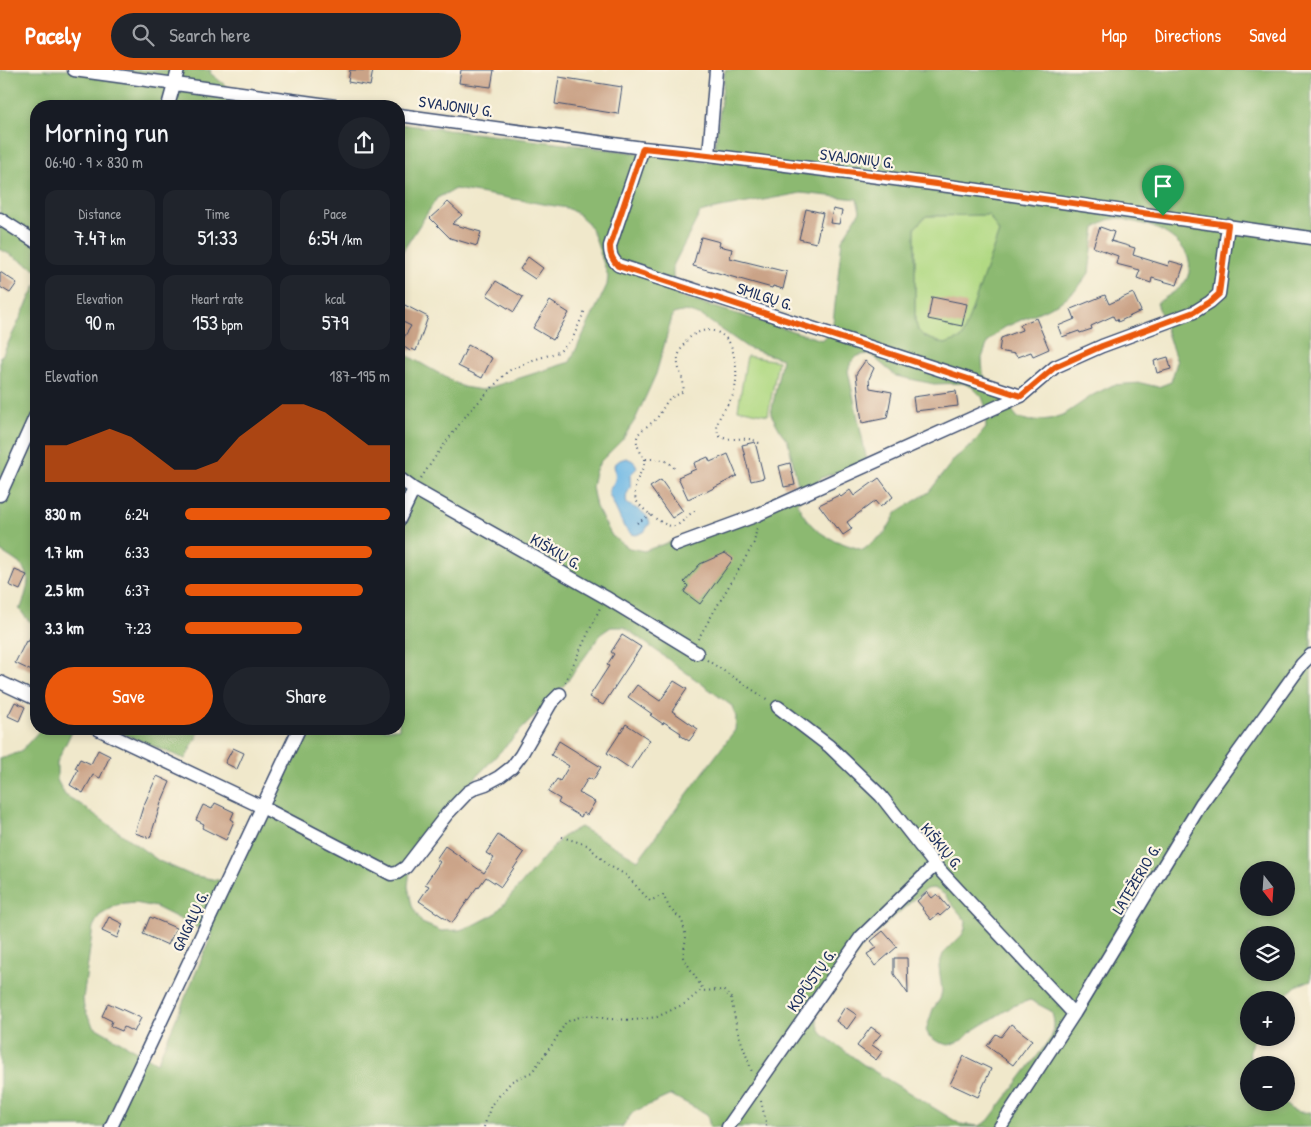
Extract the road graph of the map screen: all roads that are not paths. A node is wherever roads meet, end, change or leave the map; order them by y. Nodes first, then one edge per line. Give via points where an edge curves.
1 (74, 70) edge
2 (178, 70) edge
3 (716, 70) edge
4 (173, 84) junction
5 (169, 100) edge
6 (291, 100) edge
7 (405, 116) edge
8 (643, 148) junction
9 (709, 155) junction
10 (0, 219) edge
11 (1228, 225) junction
12 (30, 238) edge
13 (1311, 238) edge
14 (1021, 396) junction
15 (30, 428) edge
16 (405, 482) edge
17 (414, 488) junction
18 (0, 494) edge
19 (405, 507) edge
20 (676, 545) dead end
21 (695, 651) road end
22 (1311, 655) edge
23 (5, 685) edge
24 (560, 694) road end
25 (30, 697) edge
26 (778, 707) road end
27 (111, 735) edge
28 (296, 735) edge
29 (262, 807) junction
30 (935, 865) junction
31 (1074, 1014) junction
32 (111, 1127) edge
33 (728, 1127) edge
34 (1000, 1127) edge

1 - 4 street
2 - 4 street
3 - 9 street
4 - 5 street
4 - 6 street
7 - 8 street, SVAJONIŲ G.
8 - 9 street, SVAJONIŲ G.
8 - 14 street, SMILGŲ G. via 610,246 610,253 618,266
9 - 11 street, SVAJONIŲ G.
10 - 12 street
11 - 13 street, SVAJONIŲ G.
11 - 14 street via 1219,294 1210,302 1194,312 1055,367
14 - 20 street via 755,516
15 - 18 street
16 - 17 street, KIŠKIŲ G.
17 - 19 street
17 - 21 street, KIŠKIŲ G.
22 - 31 street, LATEŽERIO G. via 1201,804
23 - 25 street
24 - 29 street via 551,703 512,767 468,792 406,868 397,873 391,874
26 - 30 street, KIŠKIŲ G. via 829,746 881,796
27 - 29 street
28 - 29 street, GAIGALŲ G.
29 - 32 street, GAIGALŲ G.
30 - 31 street, KIŠKIŲ G.
30 - 33 street, KOPŪSTŲ G. via 860,937
31 - 34 street, LATEŽERIO G.

